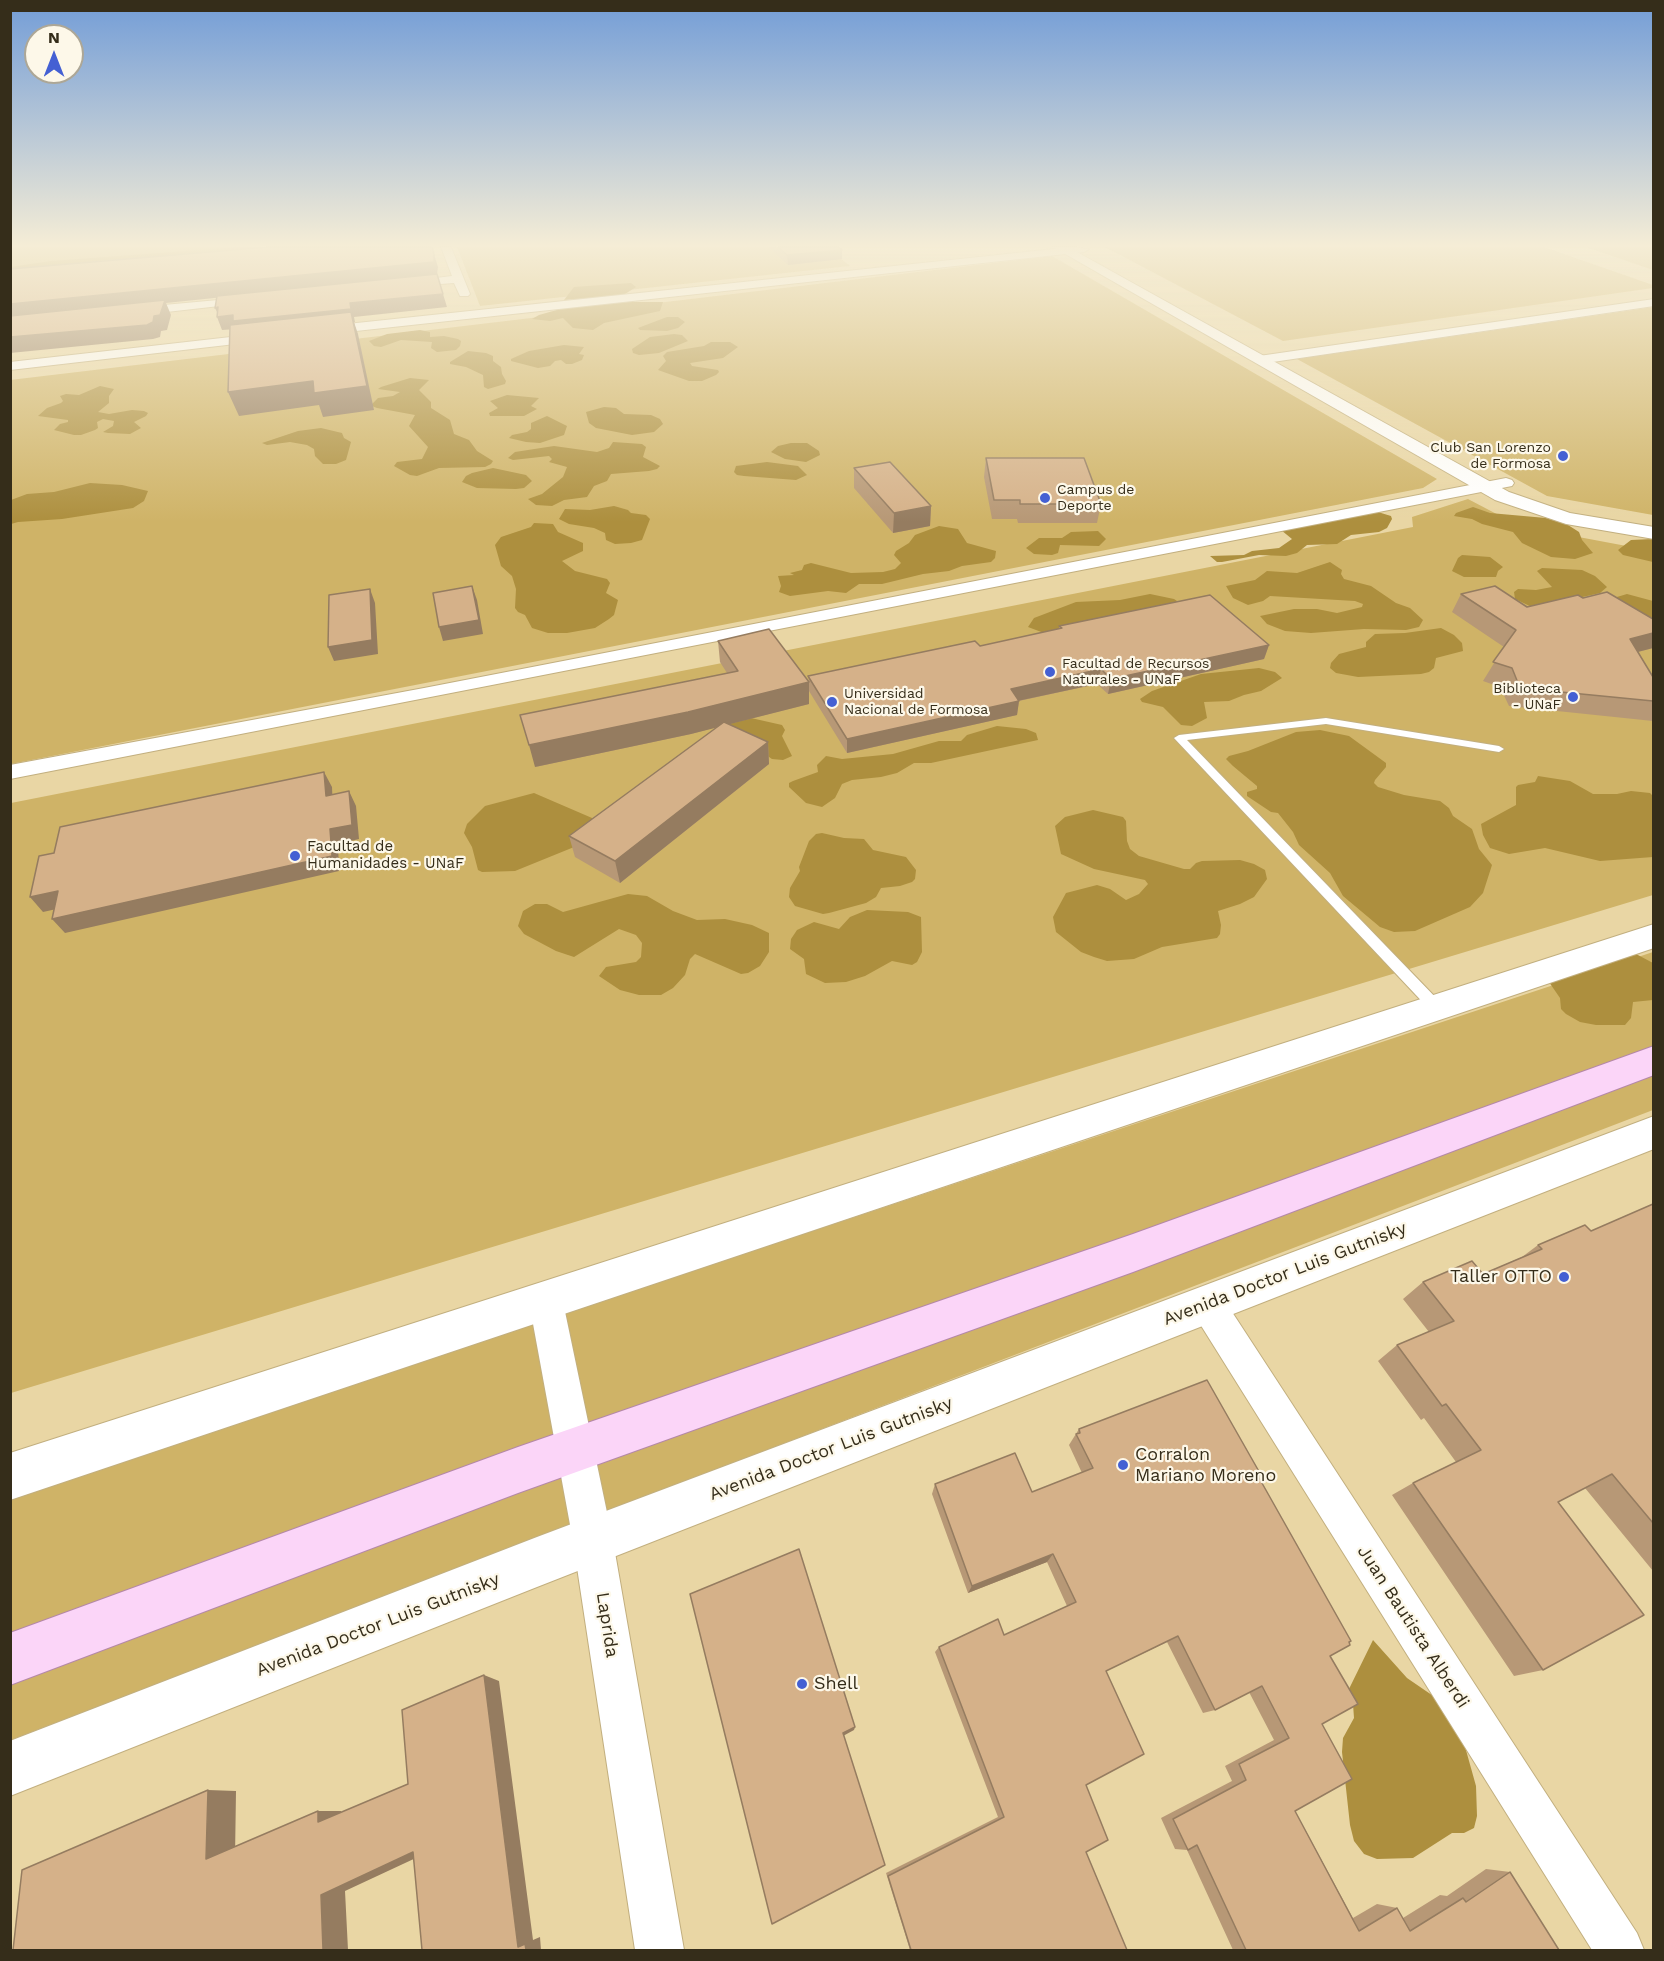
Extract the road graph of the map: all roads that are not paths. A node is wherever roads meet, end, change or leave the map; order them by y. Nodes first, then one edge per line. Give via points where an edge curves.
1 (190, 339) edge
2 (254, 339) edge
3 (1223, 339) edge
4 (1243, 339) edge
5 (1406, 339) edge
6 (189, 346) junction
7 (1278, 357) junction
8 (1259, 360) junction
9 (10, 366) edge
10 (1506, 483) junction
11 (1485, 487) junction
12 (1653, 521) edge
13 (1653, 534) edge
14 (1499, 749) dead end
15 (10, 772) edge
16 (1653, 936) edge
17 (1437, 1007) junction
18 (1653, 1060) edge
19 (1653, 1132) edge
20 (546, 1302) junction
21 (1207, 1304) junction
22 (574, 1449) junction
23 (10, 1477) edge
24 (593, 1541) junction
25 (10, 1659) edge
26 (10, 1769) edge
27 (660, 1950) edge
28 (1620, 1950) edge

1 - 6 street
2 - 6 street
3 - 8 main road
4 - 7 main road
5 - 7 street
6 - 9 street
7 - 8 street
7 - 10 main road
8 - 11 main road
10 - 11 street
10 - 12 main road via 1560,504
11 - 13 main road via 1558,516
11 - 15 street
14 - 17 lane via 1326,721 1179,738
16 - 17 main road
17 - 20 main road
18 - 22 main road via 1133,1253
19 - 21 main road, Avenida Doctor Luis Gutnisky
20 - 22 street, Laprida
20 - 23 main road
21 - 24 main road, Avenida Doctor Luis Gutnisky
21 - 28 street, Juan Bautista Alberdi
22 - 24 street, Laprida
22 - 25 main road
24 - 26 main road, Avenida Doctor Luis Gutnisky
24 - 27 street, Laprida

